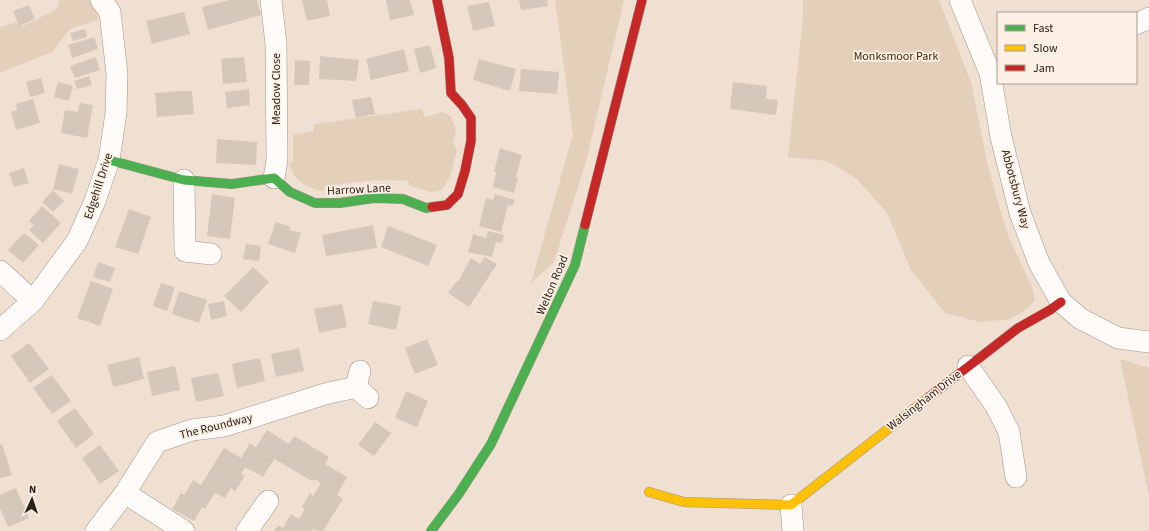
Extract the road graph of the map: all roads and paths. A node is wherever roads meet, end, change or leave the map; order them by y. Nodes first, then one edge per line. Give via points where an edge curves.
1 (271, 0) edge
2 (437, 0) edge
3 (642, 0) edge
4 (960, 0) edge
5 (108, 4) edge
6 (1149, 18) edge
7 (1137, 24) edge
8 (994, 72) edge
9 (109, 160) junction
10 (274, 178) junction
11 (184, 180) junction
12 (211, 254) dead end
13 (0, 271) edge
14 (33, 302) junction
15 (1061, 302) junction
16 (0, 330) edge
17 (1149, 342) edge
18 (968, 366) junction
19 (361, 385) dead end
20 (1016, 477) dead end
21 (649, 492) dead end
22 (125, 493) junction
23 (268, 501) dead end
24 (791, 505) junction
25 (96, 531) edge
26 (184, 531) edge
27 (247, 531) edge
28 (431, 531) edge
29 (793, 531) edge

1 - 10 street, Meadow Close via 276,44 277,160
2 - 10 street, Harrow Lane via 449,53 451,93 471,118 471,141 458,194 447,205 426,208 403,199 374,198 340,203 315,203 290,192
3 - 28 street, Welton Road via 575,265 492,444
4 - 8 street, Abbotsbury Way
5 - 9 street, Edgehill Drive via 117,74 116,113
6 - 7 street
8 - 15 street, Abbotsbury Way via 1001,137 1020,213 1039,263
9 - 11 street
9 - 14 street, Edgehill Drive via 95,202 77,242
10 - 11 street via 232,184
11 - 12 street via 184,251
13 - 14 street
14 - 16 street, Edgehill Drive
15 - 17 street, Abbotsbury Way via 1081,319 1118,338
15 - 18 street, Walsingham Drive via 1018,328
18 - 20 street via 996,406 1008,432
18 - 24 street, Walsingham Drive
19 - 22 street, The Roundway via 224,426 192,430 157,442
21 - 24 street via 684,502
22 - 25 street, The Roundway
22 - 26 street
23 - 27 street
24 - 29 street

